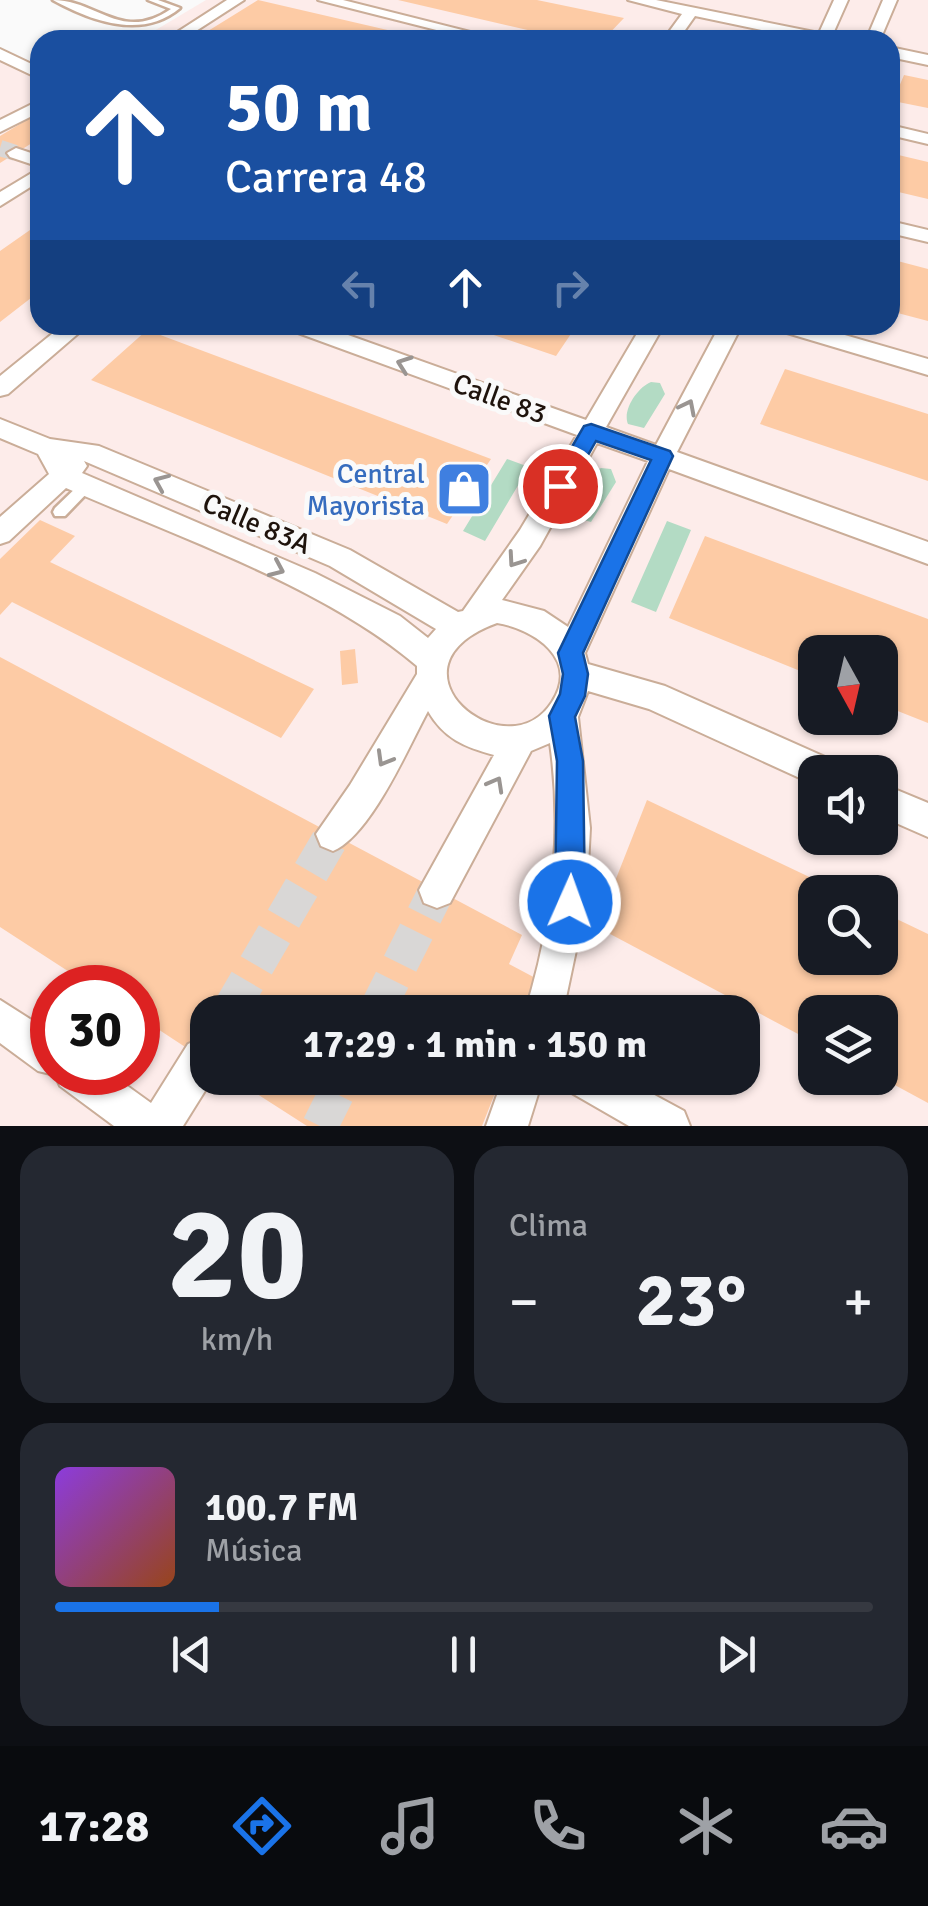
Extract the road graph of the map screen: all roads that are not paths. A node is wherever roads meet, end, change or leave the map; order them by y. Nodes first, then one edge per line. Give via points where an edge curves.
1 (56, 0) edge
2 (151, 0) edge
3 (237, 0) edge
4 (325, 0) edge
5 (635, 0) edge
6 (841, 0) edge
7 (890, 0) edge
8 (692, 12) junction
9 (188, 30) edge
10 (453, 30) edge
11 (678, 30) edge
12 (781, 30) edge
13 (829, 30) edge
14 (877, 30) edge
15 (0, 54) edge
16 (900, 54) edge
17 (928, 60) edge
18 (30, 69) edge
19 (30, 110) edge
20 (0, 128) edge
21 (900, 132) edge
22 (928, 139) edge
23 (16, 153) tunnel mouth
24 (30, 158) edge
25 (30, 180) edge
26 (0, 200) edge
27 (900, 229) edge
28 (928, 236) edge
29 (65, 335) edge
30 (326, 335) edge
31 (647, 335) edge
32 (725, 335) edge
33 (819, 335) edge
34 (928, 367) edge
35 (0, 388) edge
36 (0, 428) edge
37 (591, 431) junction
38 (47, 448) junction
39 (90, 452) junction
40 (663, 456) junction
41 (75, 481) junction
42 (60, 512) dead end
43 (0, 533) edge
44 (928, 553) edge
45 (465, 620) junction
46 (573, 663) junction
47 (431, 670) junction
48 (562, 716) junction
49 (520, 740) junction
50 (798, 761) edge
51 (898, 807) edge
52 (928, 820) edge
53 (333, 834) tunnel mouth
54 (437, 890) tunnel mouth
55 (549, 995) edge
56 (0, 1020) edge
57 (30, 1041) edge
58 (190, 1077) edge
59 (106, 1095) edge
60 (517, 1095) edge
61 (614, 1095) edge
62 (148, 1126) edge
63 (160, 1126) edge
64 (506, 1126) edge
65 (669, 1126) edge

1 - 2 lane via 135,28 163,21 176,8
3 - 9 street
4 - 10 street
5 - 8 street
6 - 13 street
7 - 14 street
8 - 11 street
8 - 12 street
15 - 18 street
16 - 17 street
19 - 20 street
21 - 22 street
23 - 24 street
25 - 26 street
27 - 28 street
29 - 35 street
37 -> 30 street, Calle 83
31 - 37 street
40 -> 32 street
33 - 34 street
36 - 38 street, Calle 83A
37 - 40 street, Calle 83
37 -> 45 street via 530,538
38 - 39 street, Calle 83A
38 - 41 street
39 - 41 street
45 -> 39 street, Calle 83A via 340,558
40 - 44 street, Calle 83
40 - 46 street
41 - 42 lane
41 - 43 street
41 -> 47 street, Calle 83A via 390,624
45 - 46 street via 497,611 541,621 558,635
45 - 47 street via 441,640
46 - 48 street via 572,696
46 - 50 street
47 - 49 street via 436,702 450,720 470,734
47 -> 53 street via 362,797
48 - 49 street
48 - 55 street via 570,761 572,877 568,926
54 -> 49 street
51 - 52 street
56 - 57 street
58 - 63 street
59 - 62 street
60 - 64 street
61 - 65 street

